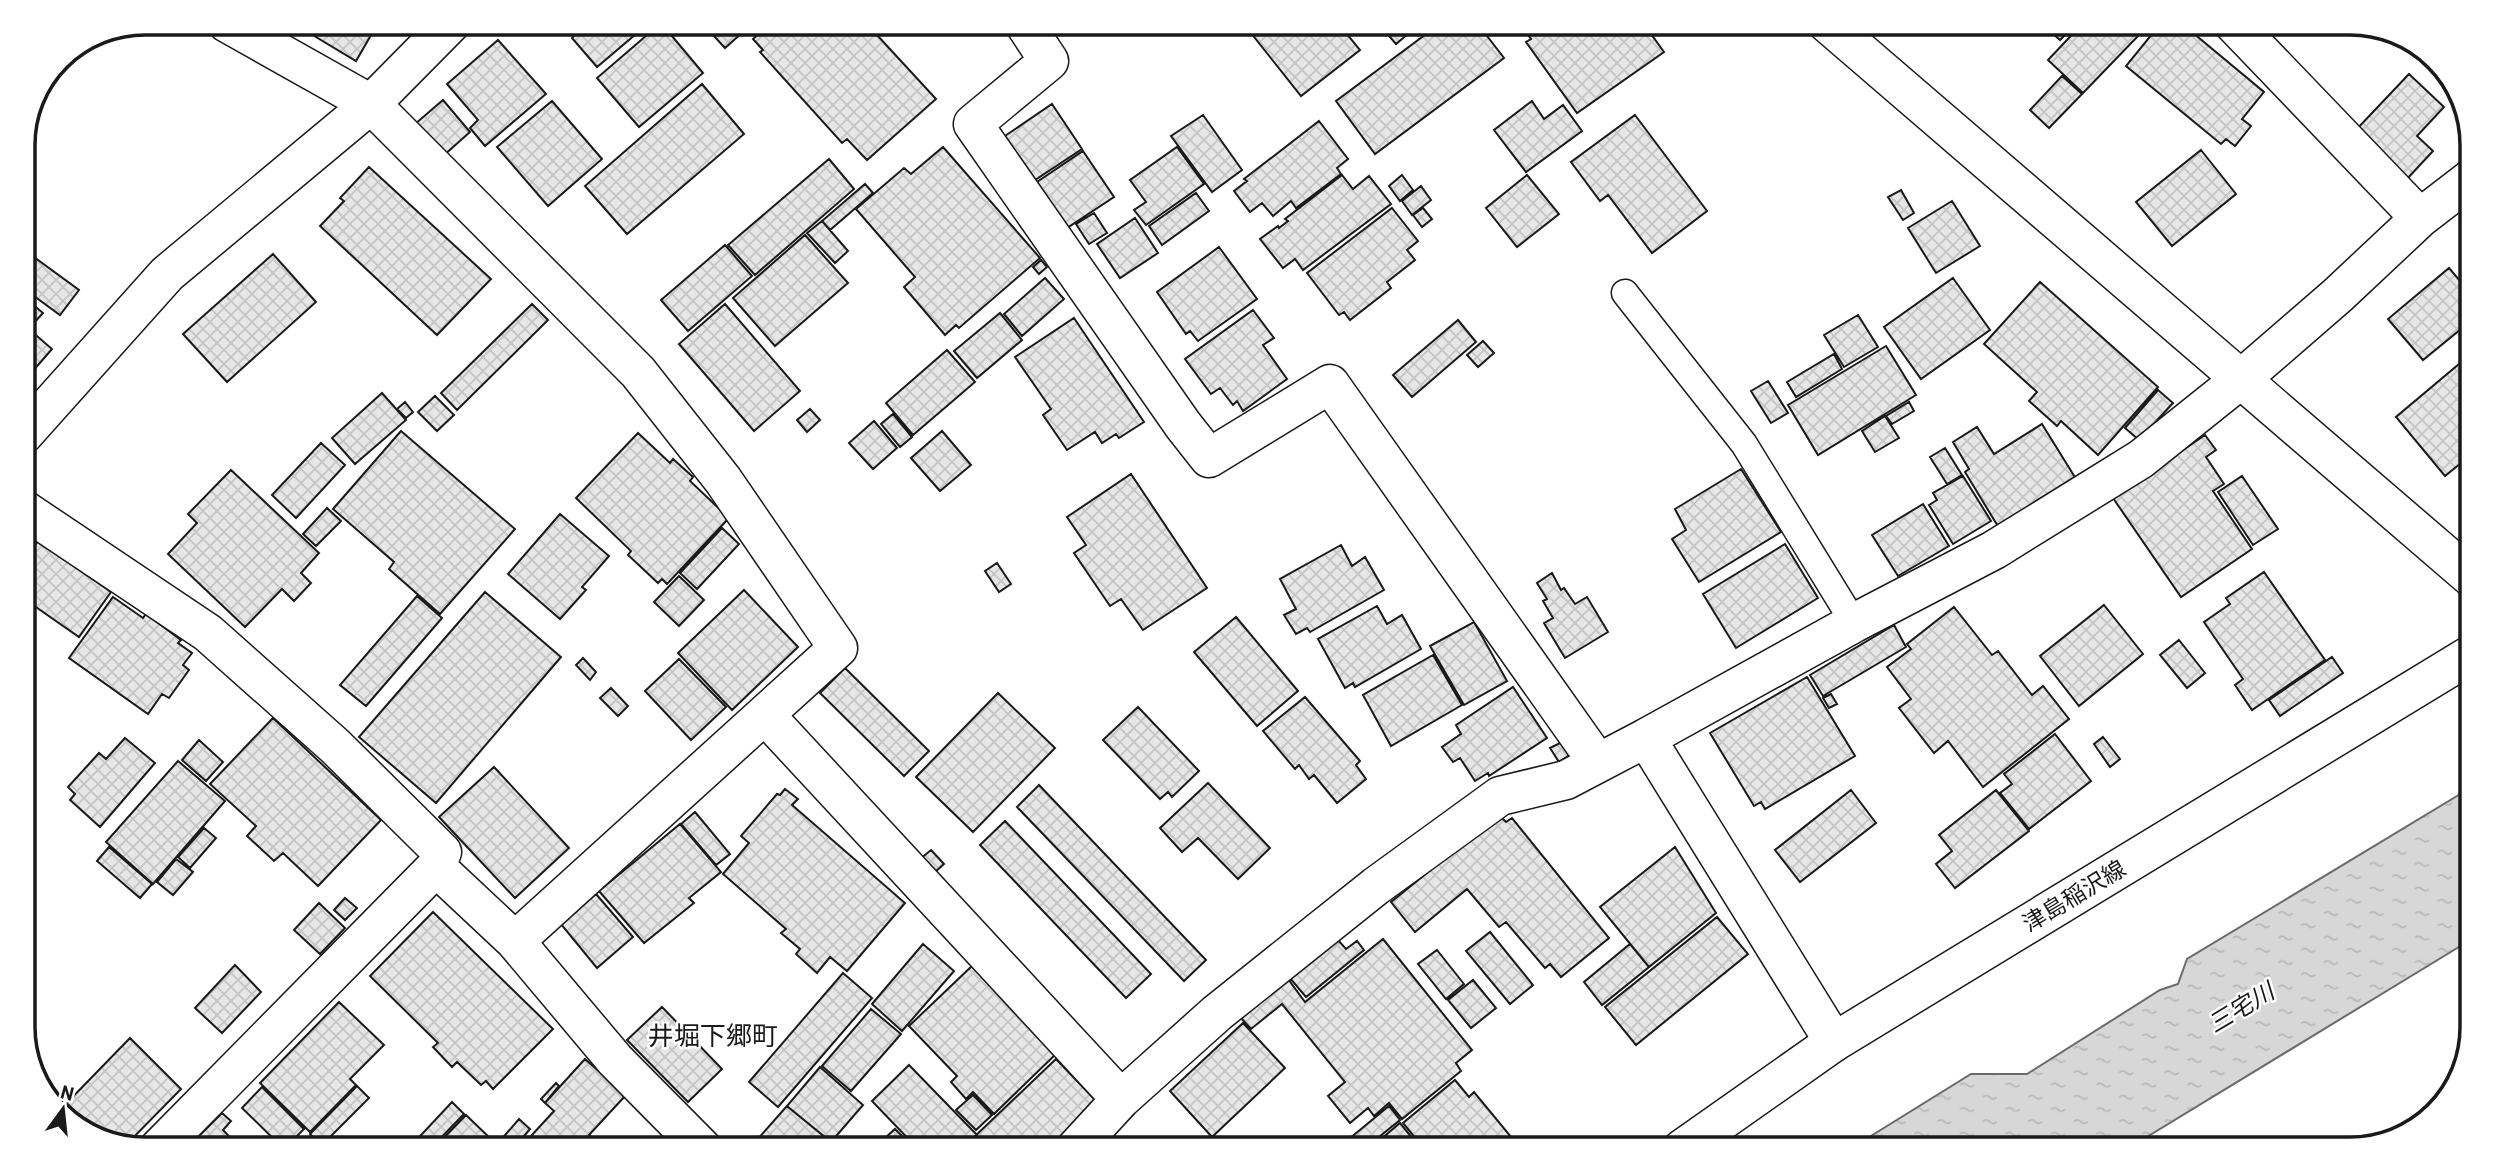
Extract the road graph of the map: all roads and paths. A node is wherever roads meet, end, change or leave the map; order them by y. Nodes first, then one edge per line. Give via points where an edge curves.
1 (248, 35) edge
2 (440, 35) edge
3 (1032, 35) edge
4 (1841, 35) edge
5 (2245, 35) edge
6 (371, 104) junction
7 (2460, 186) edge
8 (2420, 218) junction
9 (1625, 293) dead end
10 (2241, 379) junction
11 (35, 422) edge
12 (35, 517) edge
13 (2460, 568) edge
14 (1854, 624) junction
15 (2460, 661) edge
16 (765, 715) junction
17 (1646, 738) junction
18 (1598, 763) junction
19 (436, 867) junction
20 (515, 941) junction
21 (1834, 1042) junction
22 (1121, 1099) junction
23 (170, 1137) edge
24 (691, 1137) edge
25 (1086, 1137) edge
26 (1699, 1137) edge

1 - 6 street
2 - 6 street
3 - 18 street via 1049,61 973,124 1182,425 1209,458 1330,384
4 - 10 street
5 - 8 street
6 - 11 street via 167,274
6 - 16 street via 638,372 723,480 838,648
7 - 8 street
8 - 10 street
9 - 14 lane via 1744,444
10 - 13 street
10 - 14 street via 2141,459 1994,550
12 - 19 street via 208,633 335,746 442,852
14 - 17 street
15 - 21 street, 津島稲沢線
16 - 20 street
16 - 22 street
17 - 18 street
17 - 21 street
18 - 22 street via 1566,780 1500,796 1376,886 1217,1013
19 - 20 street
19 - 23 street
20 - 24 street via 614,1060
21 - 26 street, 津島稲沢線
22 - 25 street

